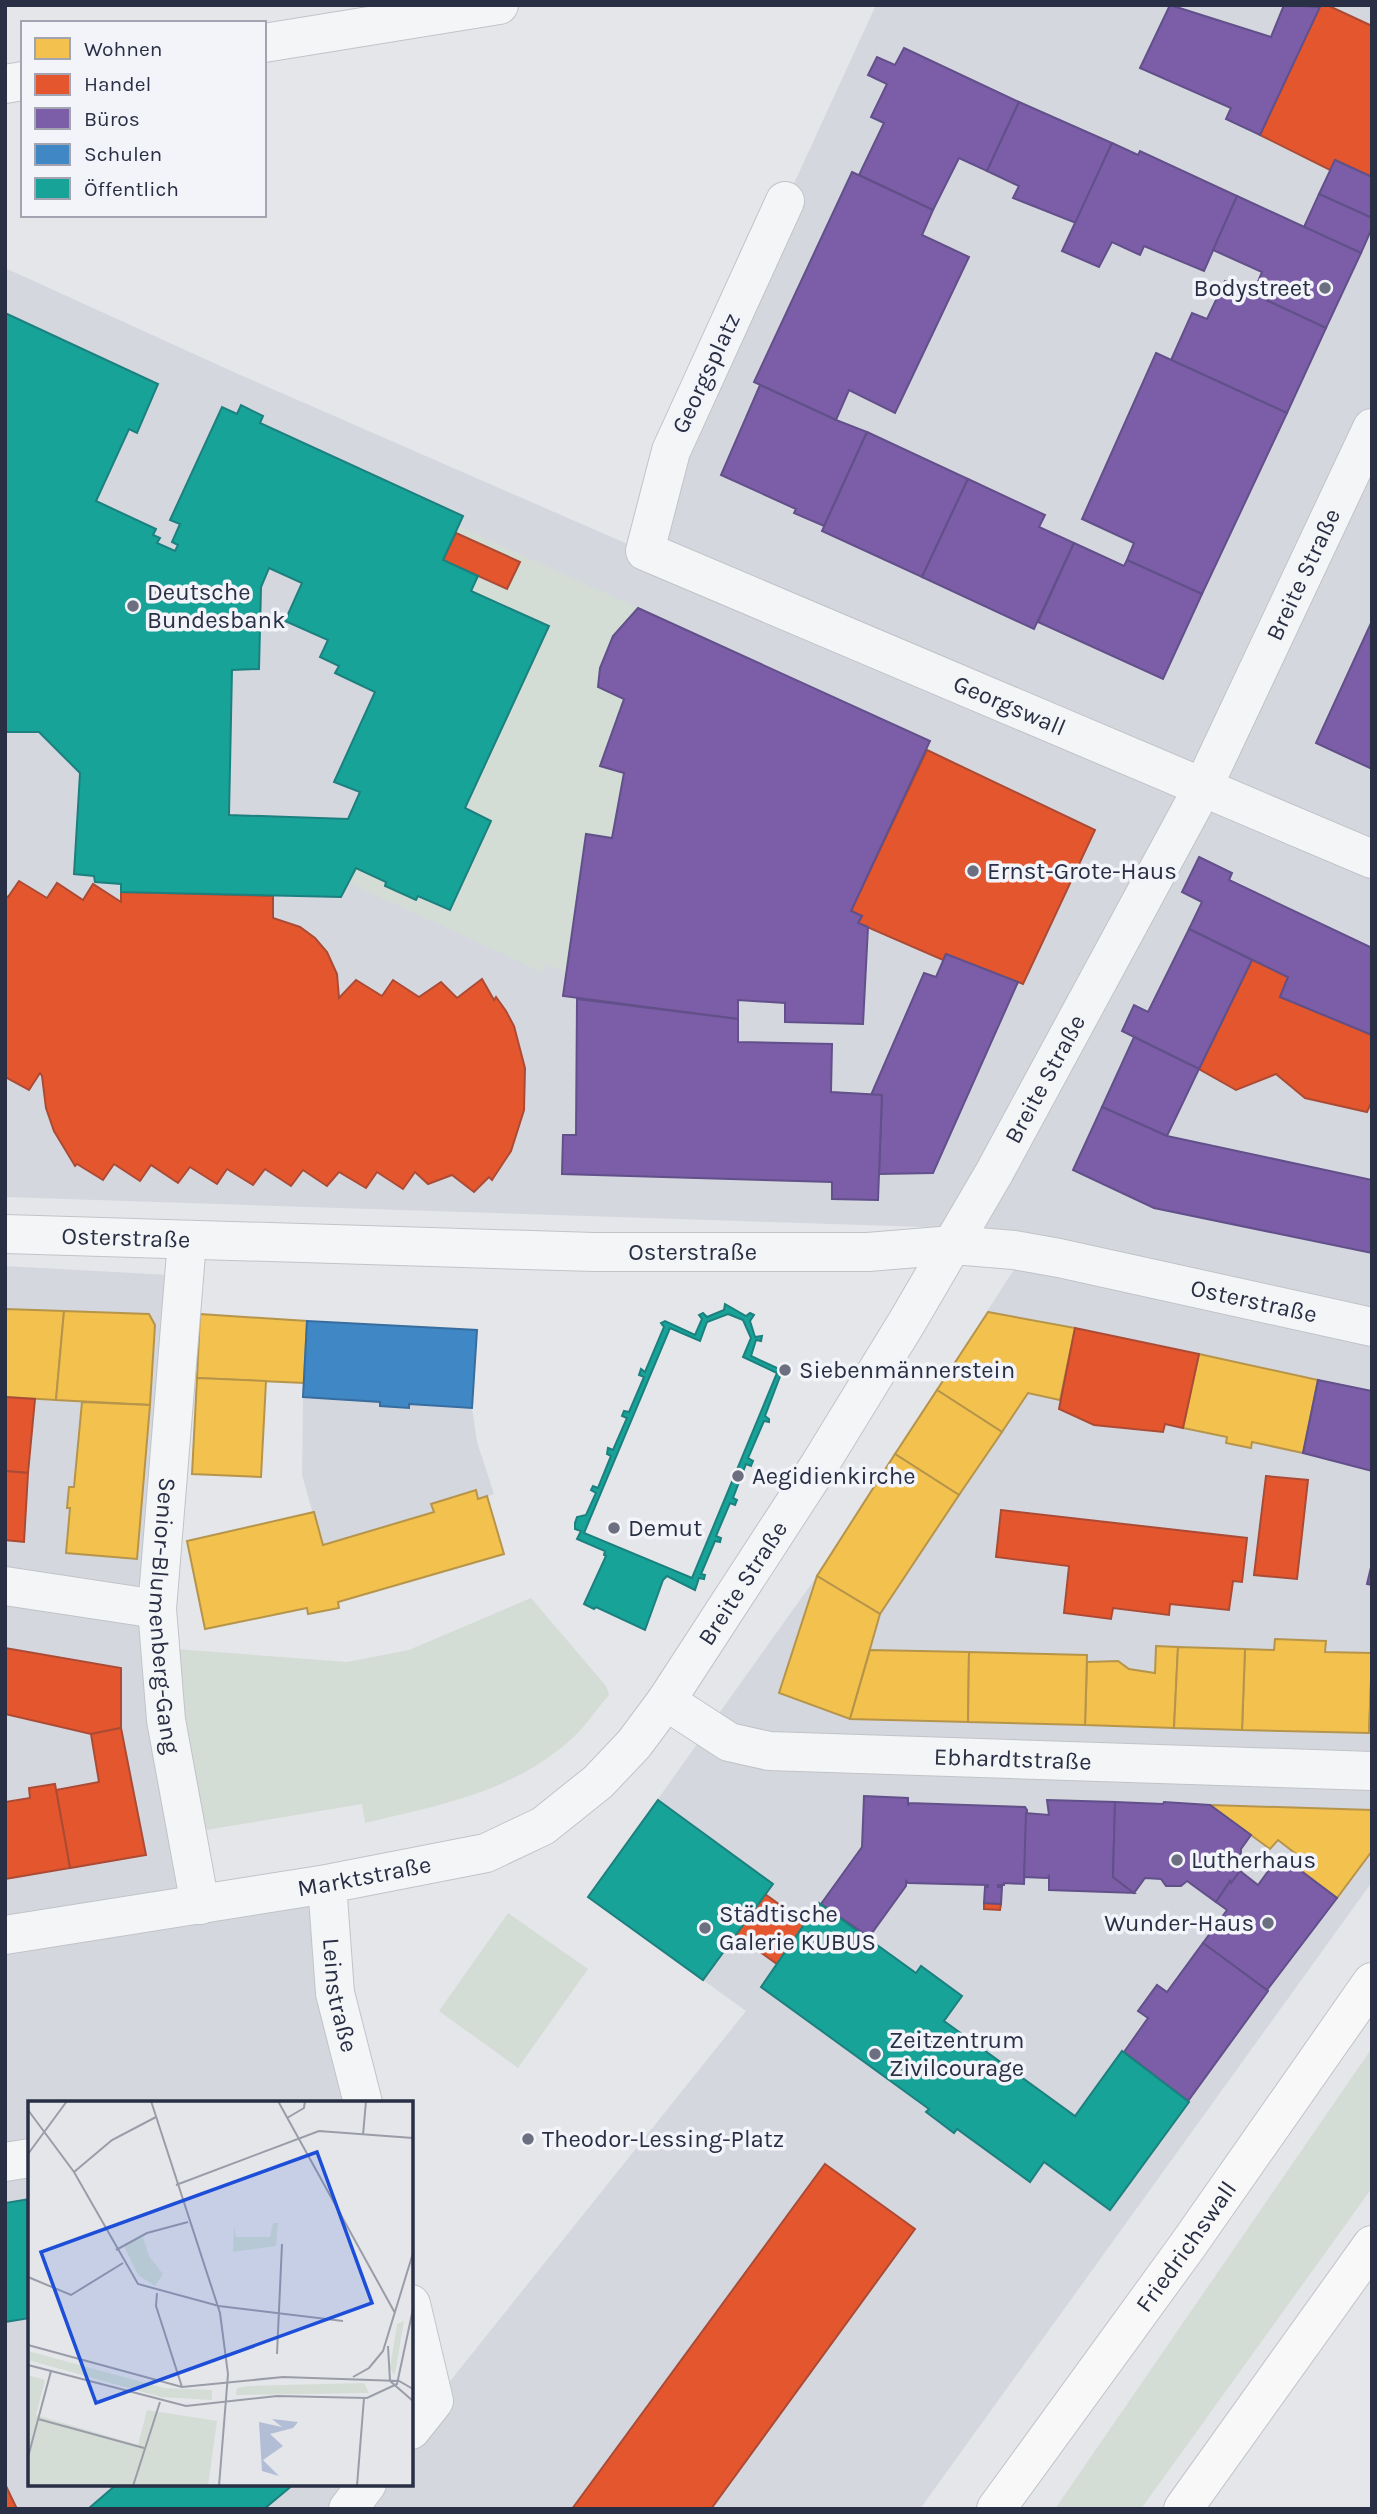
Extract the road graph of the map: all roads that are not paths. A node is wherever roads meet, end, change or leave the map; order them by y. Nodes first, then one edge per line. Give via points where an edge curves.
1 (499, 5) edge
2 (266, 43) edge
3 (785, 201) dead end
4 (1372, 428) edge
5 (645, 551) joint
6 (1203, 787) junction
7 (1372, 859) edge
8 (5, 1234) edge
9 (187, 1241) junction
10 (953, 1245) junction
11 (1370, 1321) edge
12 (5, 1586) edge
13 (157, 1609) junction
14 (666, 1701) junction
15 (1372, 1770) edge
16 (327, 1884) junction
17 (200, 1905) junction
18 (5, 1935) edge
19 (1372, 1982) edge
20 (362, 2101) edge
21 (28, 2158) edge
22 (5, 2162) edge
23 (1372, 2245) edge
24 (413, 2312) edge
25 (413, 2427) edge
26 (366, 2486) edge
27 (348, 2509) edge
28 (996, 2509) edge
29 (1183, 2509) edge

1 - 2 street
3 - 5 street, Georgsplatz via 671,451
4 - 6 street, Breite Straße
5 - 6 street, Georgswall
6 - 7 street, Georgswall
6 - 10 street, Breite Straße
8 - 9 street, Osterstraße
9 - 10 street, Osterstraße via 594,1252 868,1252
9 - 13 street, Senior-Blumenberg-Gang
10 - 11 street, Osterstraße via 1059,1258
10 - 14 street, Breite Straße via 820,1464
12 - 13 street
13 - 17 street, Senior-Blumenberg-Gang via 166,1720
14 - 15 street, Ebhardtstraße via 729,1742 769,1751
14 - 16 street, Marktstraße via 598,1782 543,1826 486,1853
16 - 17 street, Marktstraße
16 - 20 street, Leinstraße via 335,1993
17 - 18 street, Marktstraße
19 - 28 main road, Friedrichswall
21 - 22 street
23 - 29 main road
24 - 25 street via 434,2401
26 - 27 street

